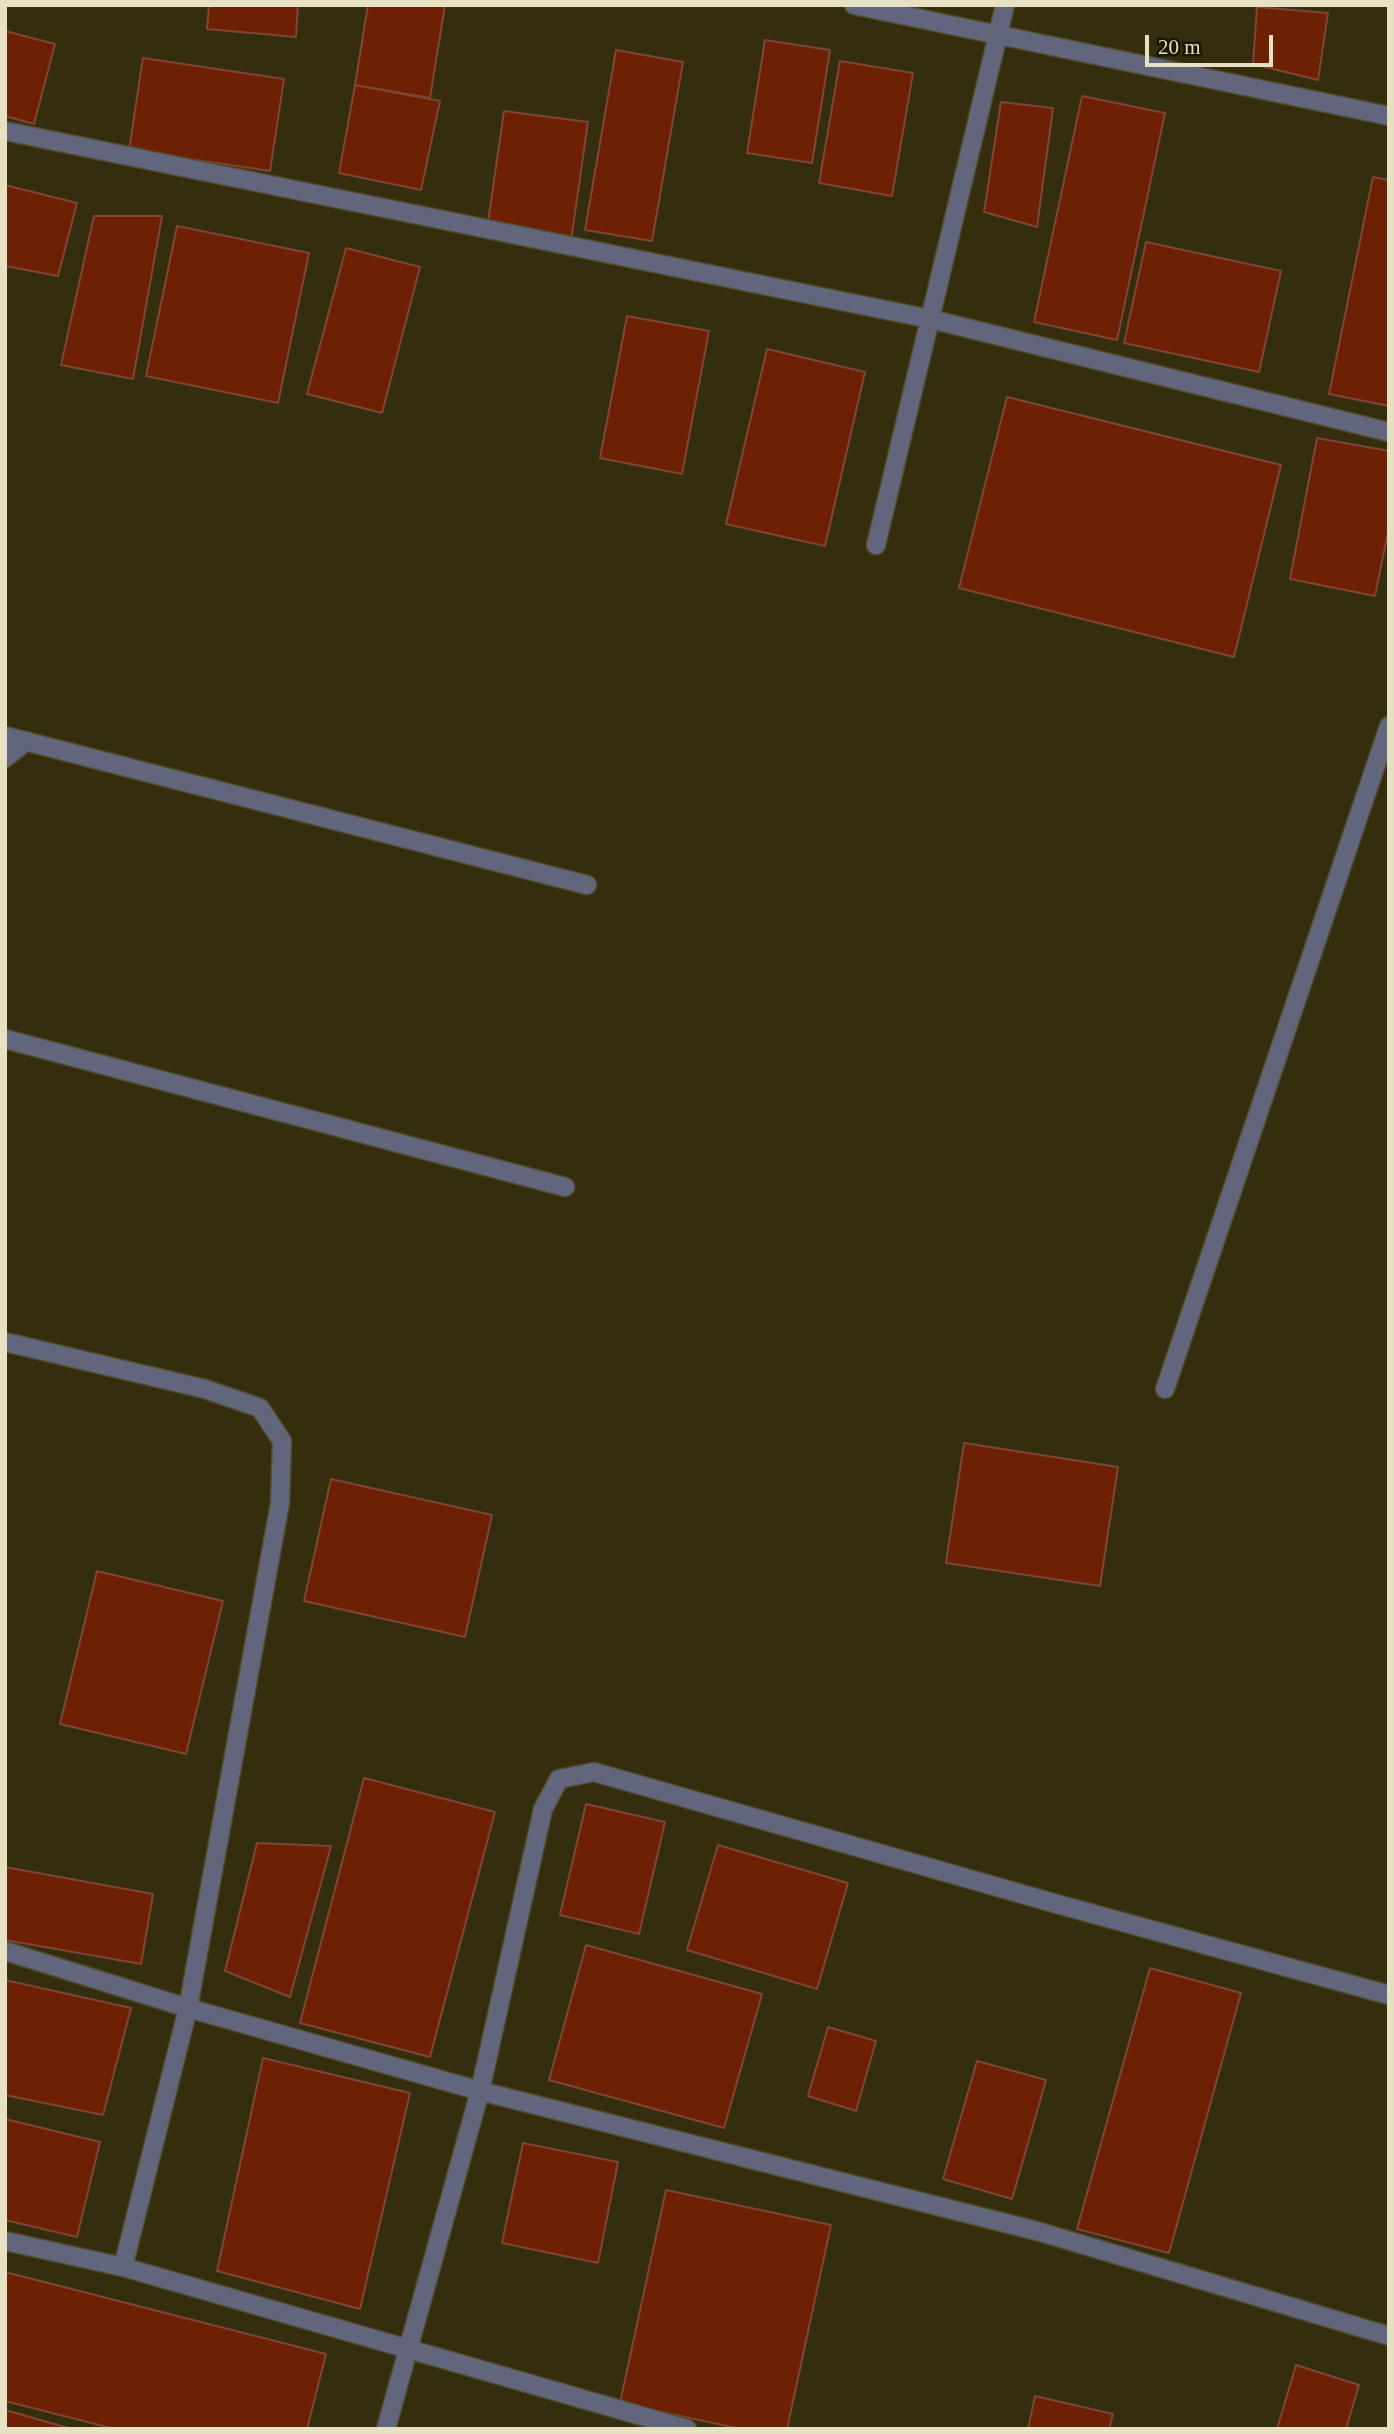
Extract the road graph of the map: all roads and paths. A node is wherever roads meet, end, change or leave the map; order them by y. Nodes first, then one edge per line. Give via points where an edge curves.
1 (854, 5) edge
2 (1004, 5) edge
3 (998, 35) junction
4 (1389, 116) edge
5 (5, 131) edge
6 (930, 319) junction
7 (1389, 432) edge
8 (876, 545) dead end
9 (1389, 726) edge
10 (5, 736) edge
11 (27, 741) junction
12 (5, 758) edge
13 (587, 885) dead end
14 (5, 1039) edge
15 (565, 1187) dead end
16 (5, 1342) edge
17 (1165, 1389) dead end
18 (5, 1951) edge
19 (1389, 1995) edge
20 (188, 2008) junction
21 (480, 2091) junction
22 (5, 2241) edge
23 (123, 2267) junction
24 (1389, 2336) edge
25 (408, 2350) junction
26 (386, 2429) edge
27 (687, 2429) edge

1 - 3 street
2 - 3 street
3 - 4 street
3 - 6 street
5 - 6 street
6 - 7 street
6 - 8 street
9 - 17 street
10 - 11 street
11 - 12 street
11 - 13 street
14 - 15 street
16 - 20 street via 205,1389 260,1408 282,1441 280,1503
18 - 20 street
19 - 21 street via 594,1772 559,1779 543,1810
20 - 21 street
20 - 23 street
21 - 24 street via 1037,2231
21 - 25 street
22 - 23 street
23 - 25 street
25 - 26 street
25 - 27 street

